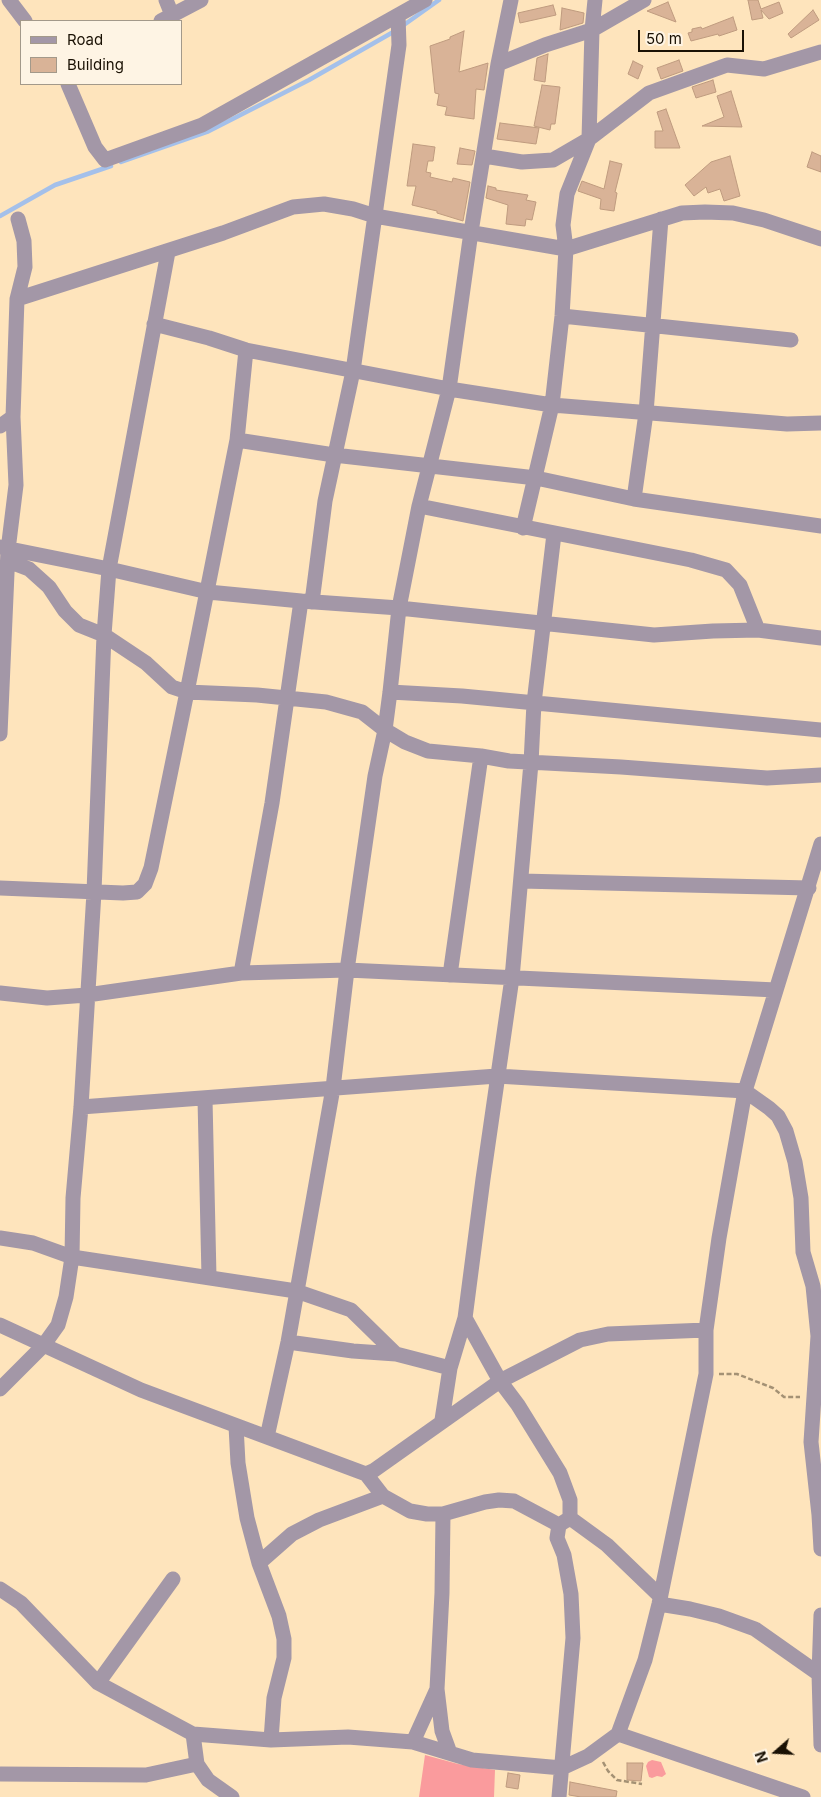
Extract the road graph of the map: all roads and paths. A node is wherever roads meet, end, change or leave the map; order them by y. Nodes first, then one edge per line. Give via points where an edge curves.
1 (9, 0) edge
2 (166, 0) edge
3 (201, 0) edge
4 (425, 0) edge
5 (511, 0) edge
6 (595, 0) edge
7 (644, 0) edge
8 (398, 15) junction
9 (167, 18) edge
10 (24, 20) edge
11 (592, 30) junction
12 (821, 52) edge
13 (498, 64) junction
14 (68, 85) edge
15 (589, 139) junction
16 (484, 156) junction
17 (375, 216) junction
18 (18, 219) dead end
19 (661, 219) junction
20 (471, 232) junction
21 (821, 239) edge
22 (566, 249) junction
23 (168, 252) junction
24 (17, 299) junction
25 (562, 316) junction
26 (154, 324) junction
27 (653, 326) junction
28 (791, 340) dead end
29 (246, 350) junction
30 (353, 371) junction
31 (449, 389) junction
32 (552, 405) junction
33 (646, 413) junction
34 (13, 417) junction
35 (821, 422) edge
36 (0, 426) edge
37 (237, 440) junction
38 (334, 455) junction
39 (430, 464) junction
40 (536, 478) junction
41 (634, 499) junction
42 (419, 506) junction
43 (821, 526) edge
44 (524, 528) junction
45 (554, 534) junction
46 (5, 553) edge
47 (110, 569) junction
48 (208, 592) junction
49 (307, 602) junction
50 (399, 608) junction
51 (544, 623) junction
52 (758, 630) junction
53 (104, 635) junction
54 (821, 638) edge
55 (187, 692) junction
56 (390, 692) junction
57 (287, 697) junction
58 (534, 703) junction
59 (385, 730) junction
60 (821, 730) edge
61 (0, 734) edge
62 (481, 756) junction
63 (532, 763) junction
64 (821, 775) edge
65 (821, 844) edge
66 (521, 880) junction
67 (0, 888) edge
68 (808, 888) junction
69 (94, 892) junction
70 (347, 970) junction
71 (241, 973) junction
72 (450, 975) junction
73 (512, 978) junction
74 (776, 990) junction
75 (0, 993) edge
76 (87, 995) junction
77 (498, 1076) junction
78 (333, 1088) junction
79 (745, 1091) junction
80 (206, 1098) junction
81 (81, 1108) junction
82 (0, 1238) edge
83 (72, 1257) junction
84 (209, 1277) junction
85 (296, 1291) junction
86 (465, 1318) junction
87 (0, 1325) edge
88 (706, 1330) junction
89 (288, 1342) junction
90 (43, 1346) junction
91 (396, 1354) junction
92 (450, 1368) junction
93 (706, 1374) junction
94 (500, 1381) junction
95 (0, 1389) edge
96 (813, 1406) junction
97 (442, 1420) junction
98 (236, 1426) junction
99 (267, 1437) junction
100 (366, 1474) junction
101 (383, 1496) junction
102 (443, 1514) junction
103 (565, 1522) junction
104 (821, 1548) edge
105 (259, 1563) junction
106 (174, 1579) dead end
107 (0, 1589) edge
108 (660, 1600) junction
109 (821, 1615) edge
110 (820, 1675) edge
111 (98, 1683) junction
112 (437, 1689) junction
113 (193, 1734) junction
114 (618, 1734) junction
115 (270, 1740) junction
116 (413, 1742) junction
117 (821, 1745) edge
118 (596, 1750) junction
119 (450, 1753) junction
120 (197, 1764) junction
121 (562, 1768) junction
122 (0, 1774) edge
123 (642, 1784) dead end
124 (232, 1797) edge
125 (559, 1797) edge
126 (803, 1797) edge

1 - 10 street
2 - 9 street
3 - 9 street
4 - 8 street
5 - 13 street
6 - 11 street
7 - 11 street
8 - 14 street via 202,125 105,160 95,147
8 - 17 street via 399,45
11 - 13 street
11 - 15 street
12 - 15 street via 764,69 727,65 648,93
13 - 16 street
15 - 16 street via 553,160 522,162
15 - 22 street via 567,194 563,225
16 - 20 street
17 - 20 street
17 - 23 street via 324,204 293,207
17 - 30 street
18 - 24 street via 24,241 25,266
19 - 21 street via 682,213 733,213
19 - 22 street
19 - 27 street
20 - 22 street
20 - 31 street
22 - 25 street
23 - 24 street
23 - 26 street
24 - 34 street
25 - 27 street
25 - 32 street
26 - 29 street
26 - 47 street
27 - 28 street
27 - 33 street
29 - 30 street
29 - 37 street
30 - 31 street
30 - 38 street
31 - 32 street
31 - 39 street
32 - 33 street
32 - 40 street
33 - 35 street via 787,424
33 - 41 street
34 - 36 street
34 - 46 street via 16,485
37 - 38 street
37 - 48 street
38 - 39 street
38 - 49 street
39 - 40 street
39 - 42 street
40 - 41 street
40 - 44 street
41 - 43 street
42 - 44 street
42 - 50 street
44 - 45 street
45 - 51 street
45 - 52 street via 691,560 726,570 740,585
46 - 47 street
46 - 53 street via 49,588 79,625
46 - 61 street
47 - 48 street
47 - 53 street
48 - 49 street
48 - 55 street
49 - 50 street
49 - 57 street
50 - 51 street
50 - 56 street
51 - 52 street via 654,634
51 - 58 street
52 - 54 street
53 - 55 street via 146,663 172,687
53 - 69 street
55 - 57 street
55 - 69 street via 145,884 137,892
56 - 58 street
56 - 59 street
57 - 59 street via 326,702 362,712
57 - 71 street via 272,803
58 - 60 street
58 - 63 street
59 - 62 street via 428,751
59 - 70 street via 375,776
62 - 63 street
62 - 72 street
63 - 64 street via 767,778
63 - 66 street
65 - 68 street
66 - 68 street
66 - 73 street
67 - 69 street
68 - 74 street
69 - 76 street
70 - 71 street
70 - 72 street
70 - 78 street
71 - 76 street
72 - 73 street
73 - 74 street
73 - 77 street
74 - 79 street
75 - 76 street via 47,998
76 - 81 street
77 - 78 street
77 - 79 street
77 - 86 street
78 - 80 street
78 - 85 street
79 - 88 street
79 - 96 street via 778,1116 795,1162 801,1198 803,1252 813,1286 818,1336
80 - 81 street
80 - 84 street
81 - 83 street via 73,1198
82 - 83 street via 33,1243
83 - 84 street
83 - 90 street via 58,1325
84 - 85 street
85 - 89 street
85 - 91 street via 351,1310
86 - 92 street
86 - 94 street
87 - 90 street
88 - 93 street
88 - 94 street via 608,1334 580,1340
89 - 91 street
89 - 99 street
90 - 95 street
90 - 98 street via 141,1390
91 - 92 street
92 - 97 street
93 - 96 path via 737,1374 773,1388 784,1397 802,1397
93 - 108 street
94 - 97 street
94 - 103 street via 518,1404 560,1473 570,1500
96 - 104 street via 811,1442
97 - 100 street
98 - 99 street
98 - 105 street via 247,1518
99 - 100 street
100 - 101 street
101 - 102 street via 410,1511
101 - 105 street via 318,1520 292,1534
102 - 103 street via 492,1501 514,1501
102 - 112 street
103 - 108 street via 607,1545
103 - 121 street via 557,1538 564,1555 571,1594 573,1638
105 - 115 street via 284,1639 284,1658 274,1698
106 - 111 street
107 - 111 street via 21,1603
108 - 110 street via 754,1629
108 - 114 street via 645,1660
109 - 110 street
110 - 117 street
111 - 113 street
112 - 116 street
112 - 119 street via 442,1731
113 - 115 street
113 - 120 street
114 - 118 street
114 - 126 street
115 - 116 street via 348,1737
116 - 119 street
118 - 121 street
118 - 123 path via 612,1777 622,1782
119 - 121 street via 472,1760
120 - 122 street via 146,1775
120 - 124 street via 208,1780
121 - 125 street

